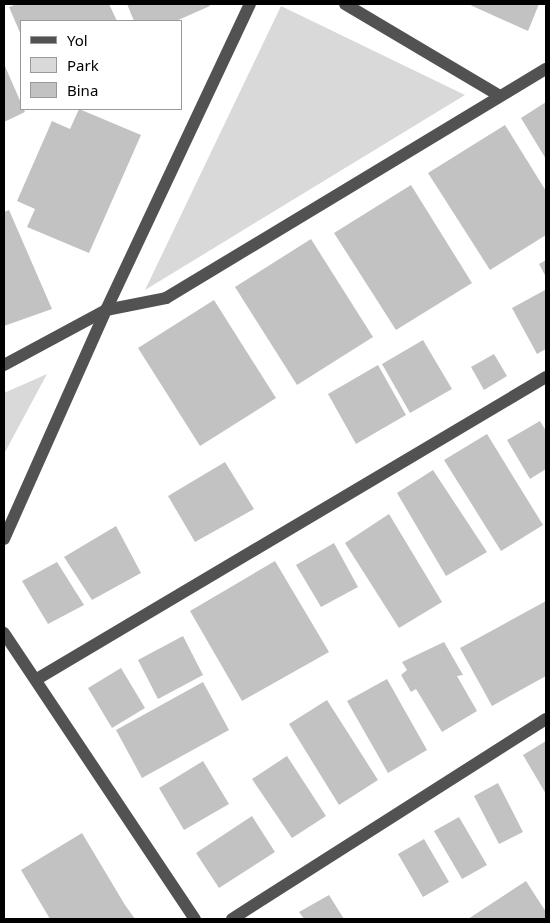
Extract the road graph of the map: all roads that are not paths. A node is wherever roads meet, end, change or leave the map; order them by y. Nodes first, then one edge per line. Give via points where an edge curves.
1 (250, 4) edge
2 (344, 4) edge
3 (546, 69) edge
4 (500, 96) junction
5 (106, 310) junction
6 (4, 364) edge
7 (546, 377) edge
8 (4, 539) edge
9 (4, 633) edge
10 (37, 679) junction
11 (546, 719) edge
12 (195, 919) edge
13 (232, 919) edge

1 - 5 street
2 - 4 street
3 - 4 street
4 - 5 street via 166,298
5 - 6 street
5 - 8 street
7 - 10 street
9 - 10 street
10 - 12 street
11 - 13 street

